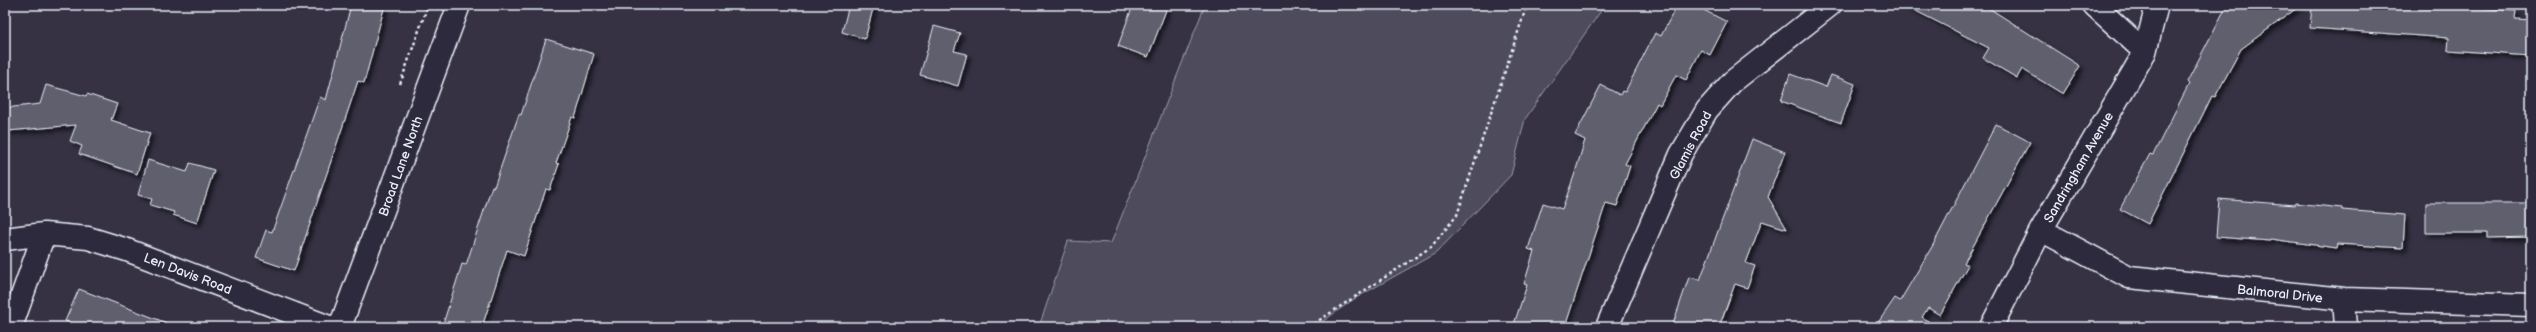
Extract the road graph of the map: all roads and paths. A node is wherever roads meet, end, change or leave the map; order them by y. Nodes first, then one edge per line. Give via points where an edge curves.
1 (459, 5) edge
2 (1527, 5) edge
3 (1830, 5) edge
4 (2094, 5) edge
5 (2157, 5) edge
6 (2145, 52) junction
7 (2041, 230) junction
8 (44, 234) junction
9 (5, 239) edge
10 (2344, 299) junction
11 (2531, 305) edge
12 (11, 327) edge
13 (330, 327) edge
14 (340, 327) edge
15 (1309, 327) edge
16 (1607, 327) edge
17 (1991, 327) edge
18 (2346, 327) edge

1 - 14 street, Broad Lane North
2 - 15 path via 1457,215 1431,247
3 - 16 street, Glamis Road via 1732,82 1707,110 1682,154
4 - 6 street
5 - 6 street, Sandringham Avenue
6 - 7 street, Sandringham Avenue
7 - 10 street, Balmoral Drive via 2129,277
7 - 17 street, Sandringham Avenue
8 - 9 street, Len Davis Road
8 - 12 street
8 - 13 street, Len Davis Road via 88,238 127,250
10 - 11 street, Balmoral Drive
10 - 18 street

